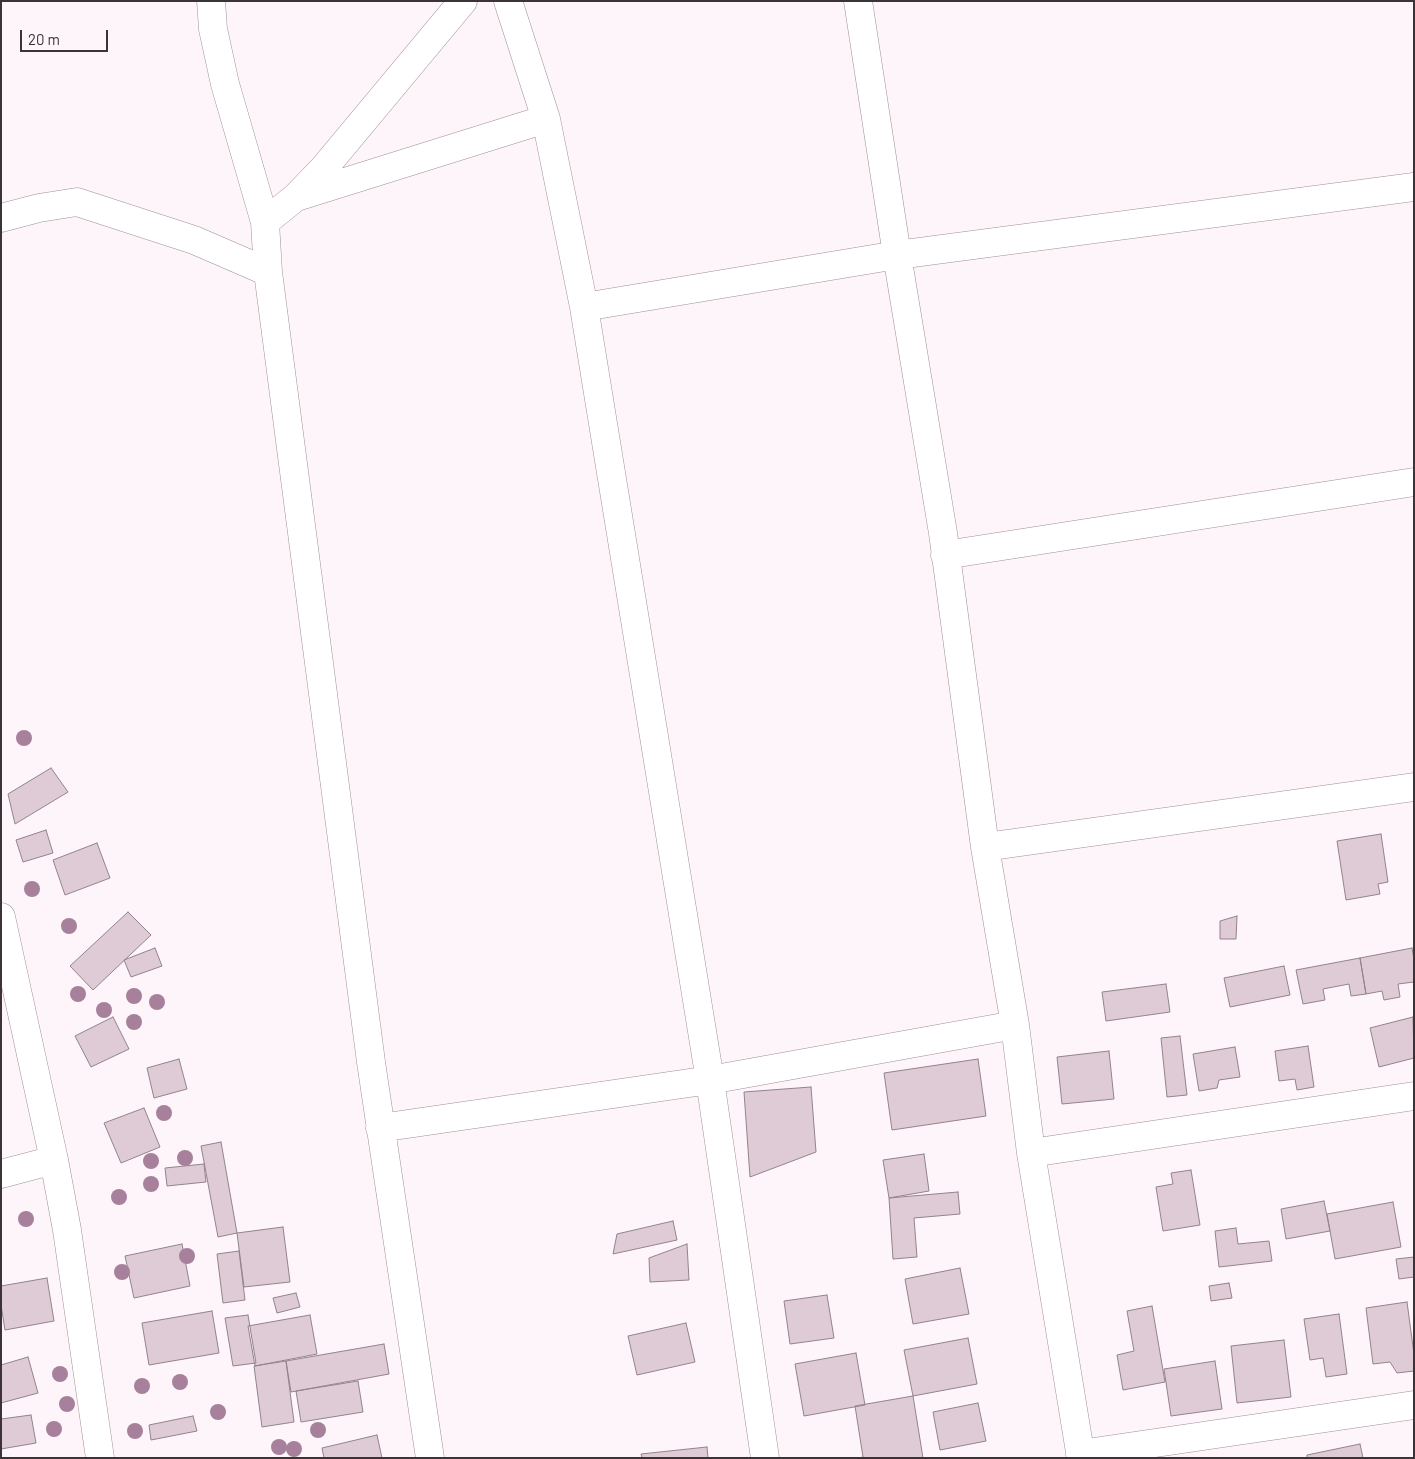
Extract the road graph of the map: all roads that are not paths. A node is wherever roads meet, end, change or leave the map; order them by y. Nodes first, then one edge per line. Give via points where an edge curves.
1 (211, 1) edge
2 (463, 1) edge
3 (508, 1) edge
4 (858, 1) edge
5 (546, 119) junction
6 (1414, 187) edge
7 (296, 198) junction
8 (1, 218) edge
9 (265, 222) junction
10 (897, 255) junction
11 (268, 272) junction
12 (584, 308) junction
13 (1414, 482) edge
14 (946, 555) junction
15 (1414, 787) edge
16 (985, 847) junction
17 (1, 917) edge
18 (1015, 1024) junction
19 (710, 1080) junction
20 (1414, 1096) edge
21 (380, 1128) junction
22 (1031, 1153) junction
23 (54, 1160) junction
24 (1, 1174) edge
25 (1414, 1404) edge
26 (1081, 1456) edge
27 (100, 1458) edge
28 (430, 1458) edge
29 (765, 1458) edge

1 - 9 street via 213,30 226,84
2 - 7 street
3 - 5 street
4 - 10 street
5 - 7 street
5 - 12 street
6 - 10 street
7 - 9 street
8 - 11 street via 77,202 194,240
9 - 11 street
10 - 12 street
10 - 14 street
11 - 21 street
12 - 19 street
13 - 14 street
14 - 16 street
15 - 16 street
16 - 18 street
17 - 23 street
18 - 19 street
18 - 22 street
19 - 21 street
19 - 29 street
20 - 22 street
21 - 28 street
22 - 26 street
23 - 24 street
23 - 27 street
25 - 26 street

